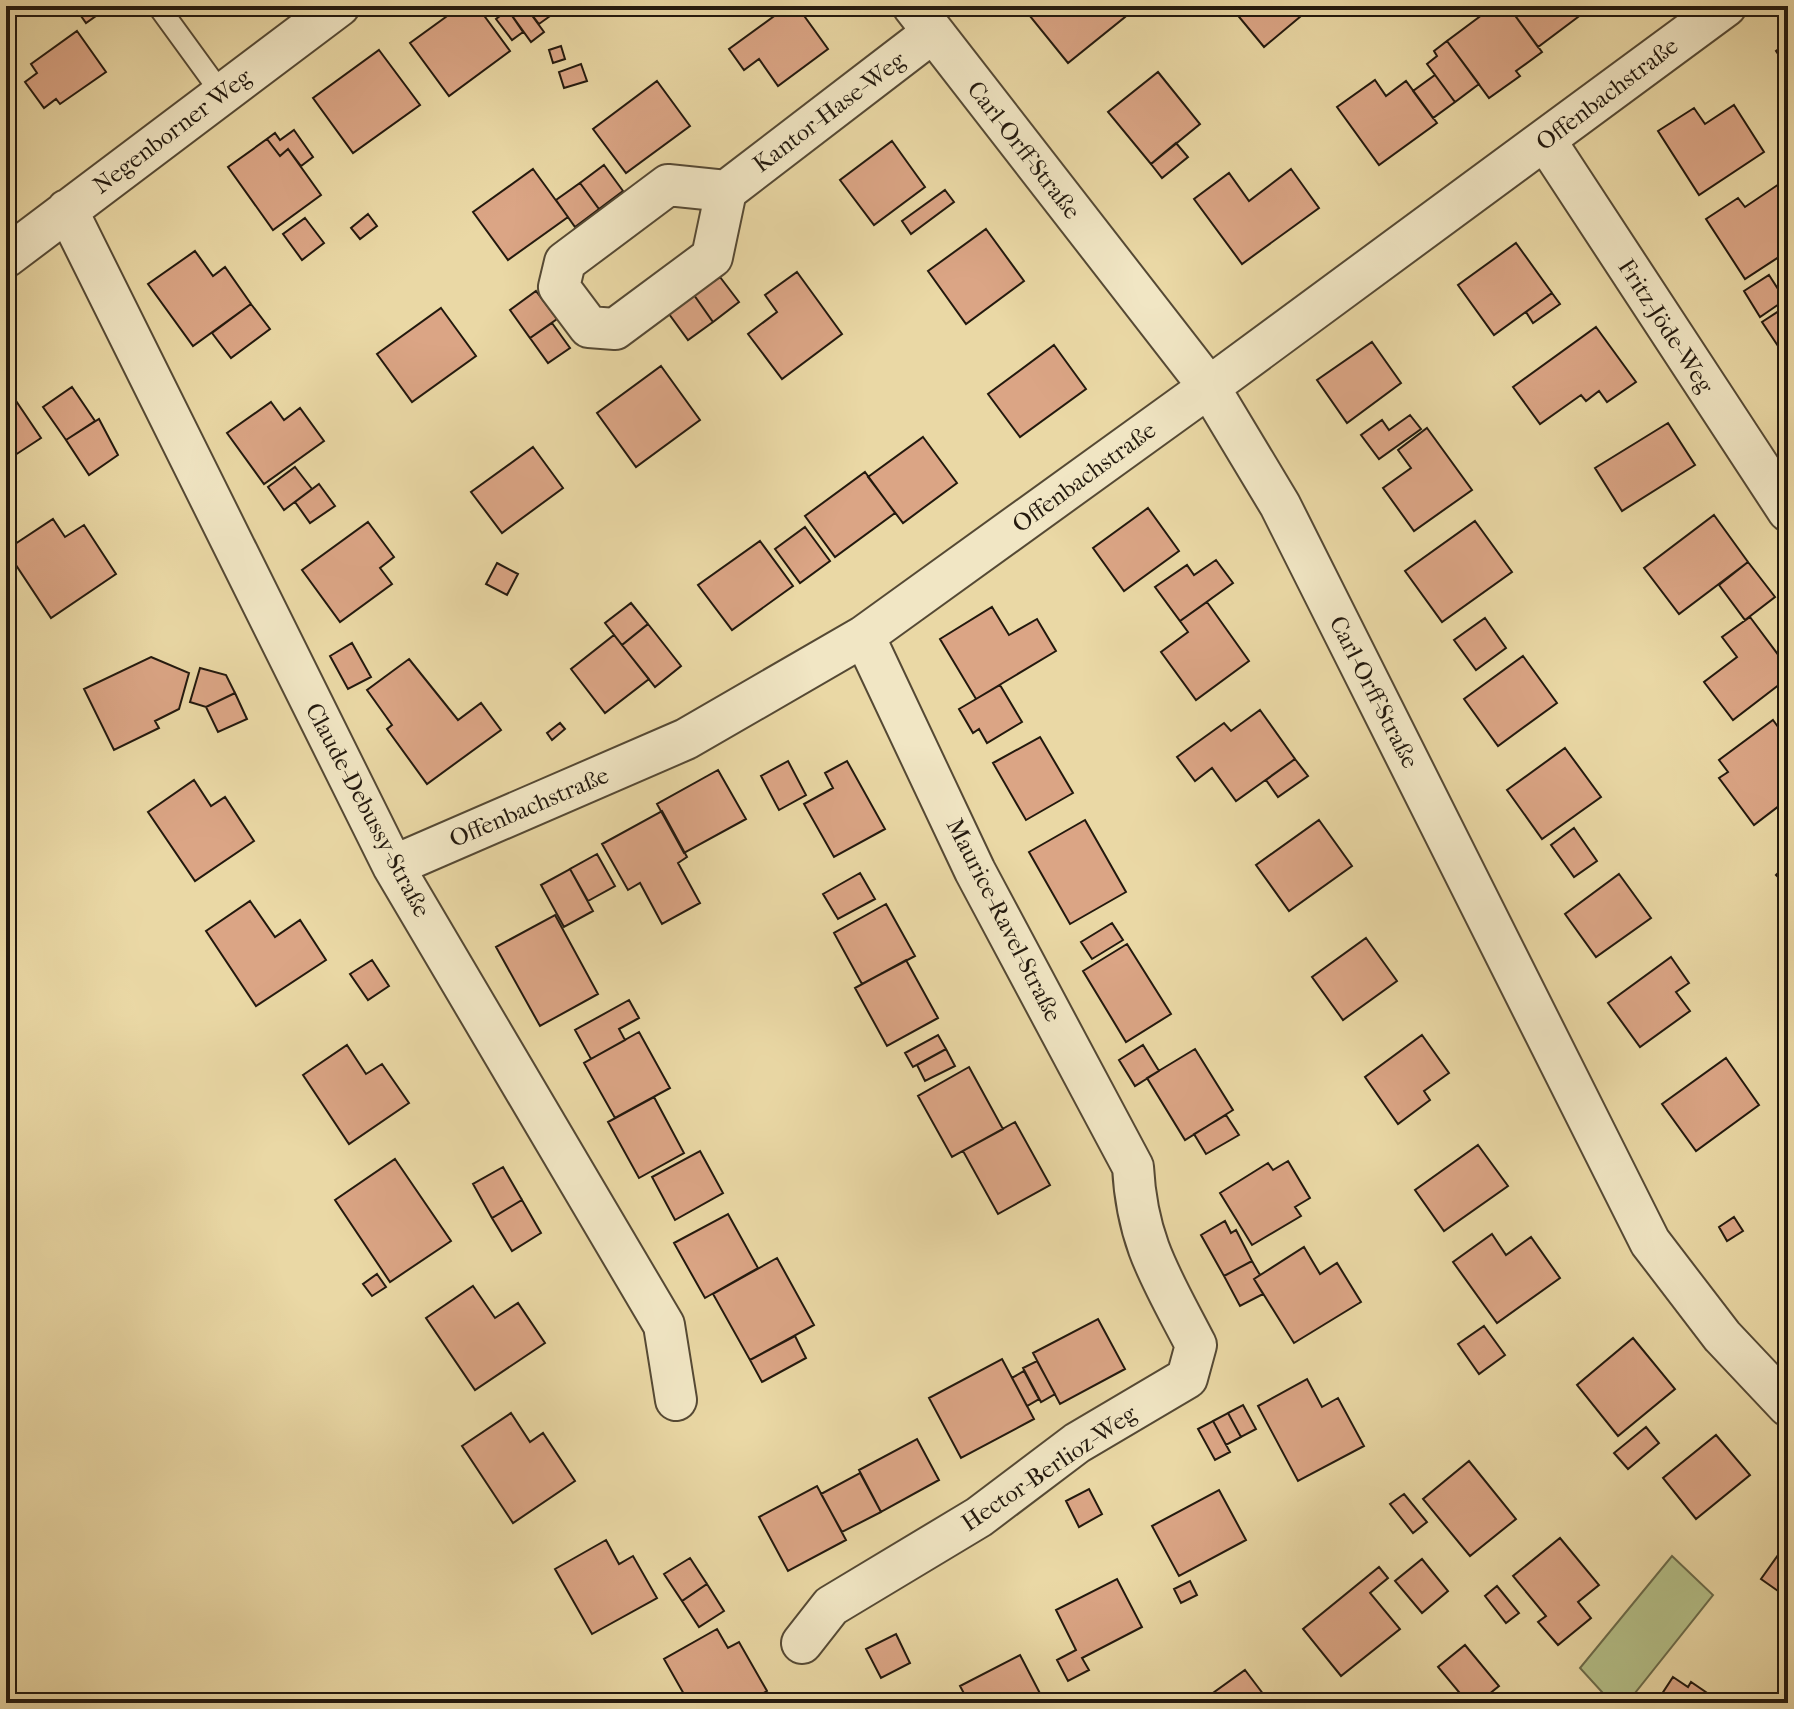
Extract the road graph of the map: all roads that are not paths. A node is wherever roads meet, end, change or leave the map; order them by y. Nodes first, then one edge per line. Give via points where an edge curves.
1 (158, 6) edge
2 (339, 6) edge
3 (1726, 6) edge
4 (923, 20) edge
5 (222, 94) junction
6 (1545, 140) junction
7 (726, 191) dead end
8 (67, 210) junction
9 (6, 257) edge
10 (1209, 387) junction
11 (1788, 511) edge
12 (864, 636) junction
13 (393, 866) junction
14 (1135, 1205) joint
15 (676, 1400) dead end
16 (1788, 1406) edge
17 (802, 1643) dead end

1 - 5 lane
2 - 5 street, Negenborner Weg
3 - 6 street, Offenbachstraße
4 - 7 street, Kantor-Hase-Weg
4 - 10 street, Carl-Orff-Straße
5 - 8 street, Negenborner Weg
6 - 10 street, Offenbachstraße
6 - 11 street, Fritz-Jöde-Weg
8 - 9 street, Negenborner Weg
8 - 13 street, Claude-Debussy-Straße
10 - 12 street, Offenbachstraße
10 - 16 street, Carl-Orff-Straße via 1280,505 1650,1242 1722,1336
12 - 13 street, Offenbachstraße via 686,739
12 - 14 street, Maurice-Ravel-Straße via 975,871 1133,1167
13 - 15 street, Claude-Debussy-Straße via 664,1325
14 - 17 street, Hector-Berlioz-Weg via 1145,1245 1196,1345 1187,1378 1077,1443 979,1517 831,1606

